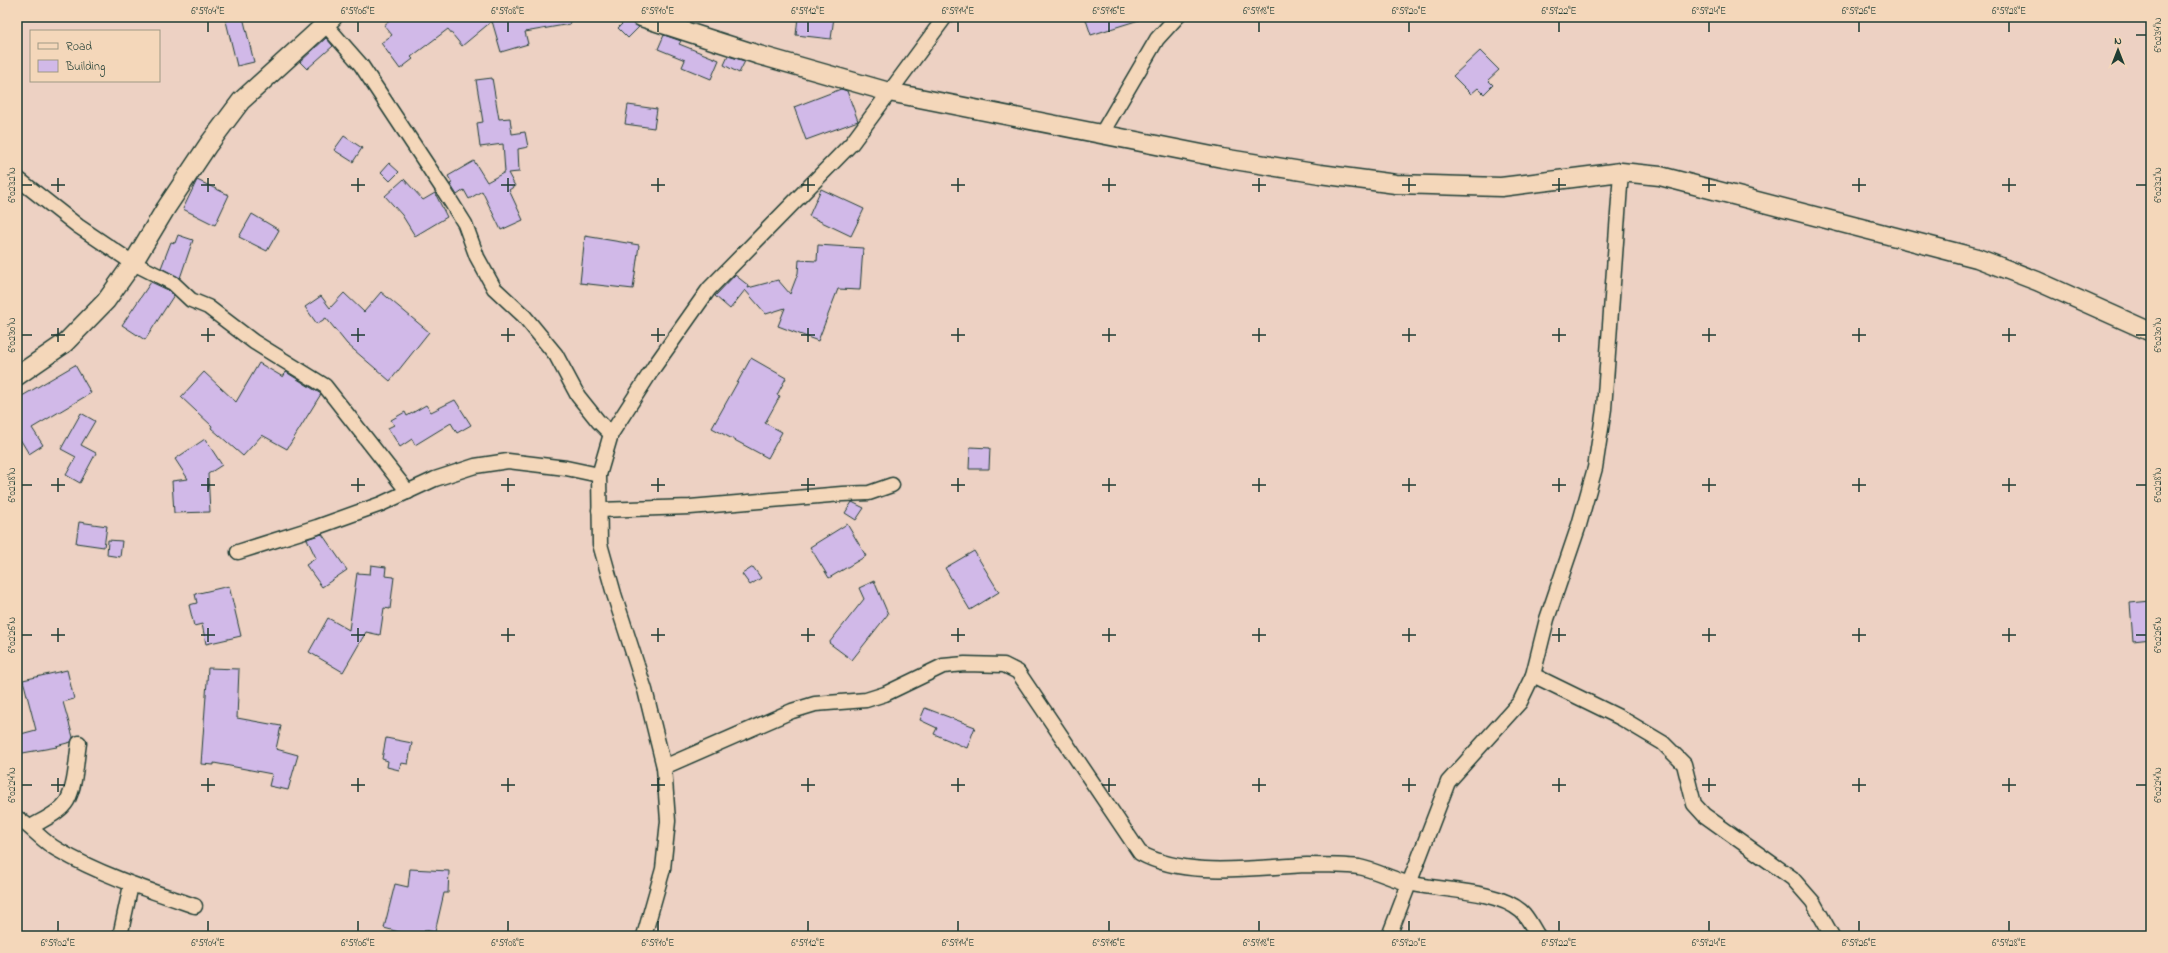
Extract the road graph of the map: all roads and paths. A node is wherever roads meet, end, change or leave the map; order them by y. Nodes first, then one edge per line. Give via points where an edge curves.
1 (641, 17) edge
2 (945, 17) edge
3 (1177, 17) edge
4 (329, 20) edge
5 (889, 92) junction
6 (1102, 133) junction
7 (1621, 172) junction
8 (17, 178) edge
9 (133, 263) junction
10 (2151, 332) edge
11 (17, 376) edge
12 (611, 434) junction
13 (599, 475) junction
14 (892, 484) dead end
15 (408, 492) junction
16 (599, 510) junction
17 (238, 552) dead end
18 (1533, 675) junction
19 (79, 743) dead end
20 (664, 767) junction
21 (17, 818) edge
22 (31, 826) junction
23 (1408, 883) junction
24 (131, 885) junction
25 (195, 906) dead end
26 (120, 936) edge
27 (644, 936) edge
28 (1389, 936) edge
29 (1538, 936) edge
30 (1832, 936) edge

1 - 5 street via 759,55
2 - 5 street
3 - 6 street via 1158,39
4 - 9 street via 241,102 208,145
4 - 12 street via 465,224 477,257 494,288 524,316 556,355 578,396
5 - 6 street
5 - 12 street via 852,143 709,289
6 - 7 street via 1222,158 1396,184 1502,187
7 - 10 street via 1660,176 1977,258 2037,281
7 - 18 street via 1604,409 1595,468 1579,525 1547,619
8 - 9 street via 78,226
9 - 11 street via 106,301 66,342
9 - 15 street via 173,283 191,300 208,307 254,342 325,386
12 - 13 street
13 - 15 street via 508,461 475,466 435,479
13 - 16 street
14 - 16 street via 869,493 690,507
15 - 17 street via 317,527
16 - 20 street via 600,544 645,690
18 - 23 street via 1520,702 1448,782
18 - 30 street via 1621,718 1663,743 1684,764 1694,804 1704,815 1792,878 1813,902
19 - 22 street via 66,802 52,815
20 - 23 street via 784,714 815,704 866,700 885,694 944,666 1004,665 1018,672 1140,853 1155,861 1189,867 1359,867
20 - 27 street via 668,821 664,870
21 - 22 street
22 - 24 street via 56,849 85,866
23 - 28 street
23 - 29 street via 1440,887 1503,901 1522,912
24 - 25 street
24 - 26 street

